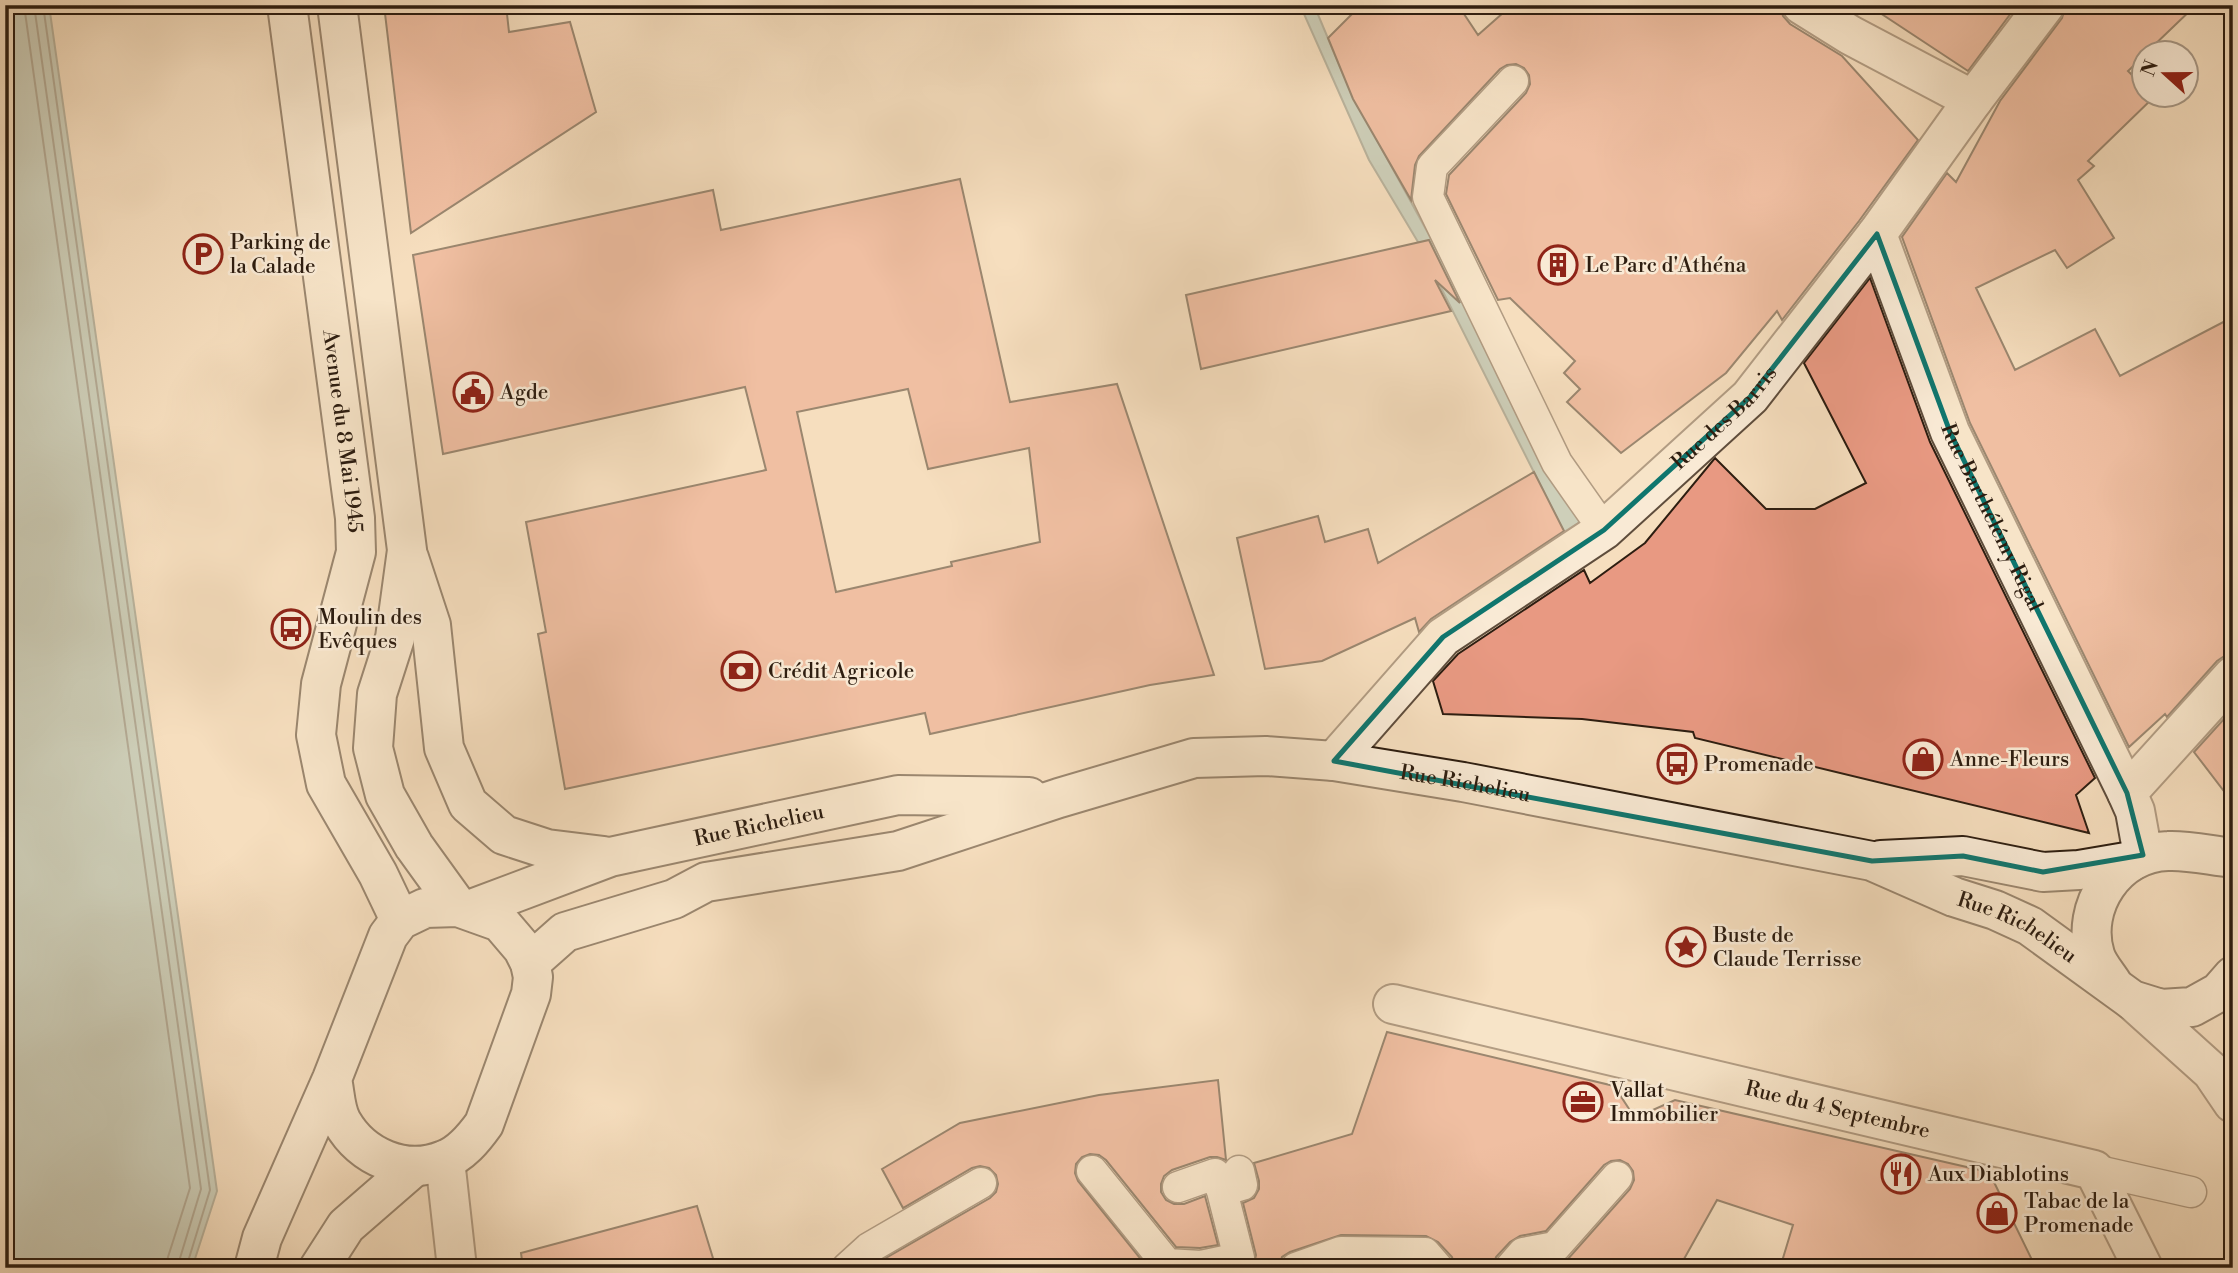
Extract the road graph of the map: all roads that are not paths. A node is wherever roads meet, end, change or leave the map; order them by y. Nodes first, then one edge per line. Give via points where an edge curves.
1 (287, 5) edge
2 (337, 5) edge
3 (1802, 5) edge
4 (2045, 5) edge
5 (1513, 81) dead end
6 (1973, 100) junction
7 (1877, 234) junction
8 (1604, 530) junction
9 (407, 550) junction
10 (2233, 676) edge
11 (1334, 761) junction
12 (2127, 793) junction
13 (1059, 798) junction
14 (2191, 853) junction
15 (610, 857) junction
16 (2137, 858) junction
17 (2233, 858) edge
18 (1872, 860) junction
19 (2233, 885) edge
20 (464, 909) junction
21 (400, 920) junction
22 (530, 963) junction
23 (2233, 976) edge
24 (2123, 994) junction
25 (1393, 1004) dead end
26 (332, 1079) junction
27 (2233, 1103) edge
28 (430, 1163) junction
29 (2094, 1170) junction
30 (1092, 1171) dead end
31 (1617, 1177) dead end
32 (981, 1183) dead end
33 (1178, 1187) dead end
34 (2191, 1192) dead end
35 (1248, 1263) edge
36 (254, 1268) edge
37 (319, 1268) edge
38 (457, 1268) edge
39 (847, 1268) edge
40 (1296, 1268) edge
41 (1438, 1268) edge
42 (1510, 1268) edge
43 (2143, 1268) edge

1 - 21 main road, Avenue du 8 Mai 1945 via 355,518 356,552 321,684 316,735 326,784
2 - 9 main road
3 - 6 main road
4 - 6 main road, Rue des Barris
5 - 8 lane via 1432,167 1428,197 1557,463
6 - 7 main road, Rue des Barris
7 - 8 main road, Rue des Barris via 1750,397
7 - 12 main road, Rue Barthélémy Rigal via 1950,432
8 - 11 main road, Rue des Barris via 1443,637
9 - 15 main road via 431,625 444,748 468,804 504,835 547,849
9 - 20 main road via 395,638 377,694 373,748 385,795 414,846
10 - 12 main road
11 - 13 main road, Rue Richelieu via 1266,756 1194,758
11 - 18 main road, Rue Richelieu
12 - 16 main road, Rue Barthélémy Rigal via 2135,811
13 - 15 main road, Rue Richelieu via 898,795
13 - 22 main road, Rue Richelieu via 898,851 706,882 674,899 565,932
14 - 16 main road, Rue Richelieu via 2167,850
14 - 17 main road, Rue Richelieu
14 - 19 main road via 2220,869
15 - 20 main road, Rue Richelieu
16 - 18 main road, Rue Richelieu via 2043,872 1962,856
16 - 24 main road via 2104,885 2091,920 2095,956
18 - 24 main road, Rue Richelieu via 2030,926
20 - 21 main road via 425,908
20 - 22 main road via 500,922
21 - 26 main road via 388,936
22 - 28 main road via 531,994 484,1124 470,1142
23 - 24 main road via 2219,992 2192,1007 2161,1009
24 - 27 main road via 2212,1072
25 - 29 main road, Rue du 4 Septembre
26 - 28 main road via 340,1120 358,1144 385,1161
26 - 36 main road via 262,1238
28 - 37 main road via 346,1226
28 - 38 main road
29 - 34 lane
29 - 43 main road
30 - 35 lane via 1167,1264
31 - 42 lane via 1555,1247 1523,1253
32 - 39 lane via 869,1248
33 - 35 lane via 1215,1174 1230,1181
40 - 41 lane via 1342,1252 1369,1252 1425,1253

